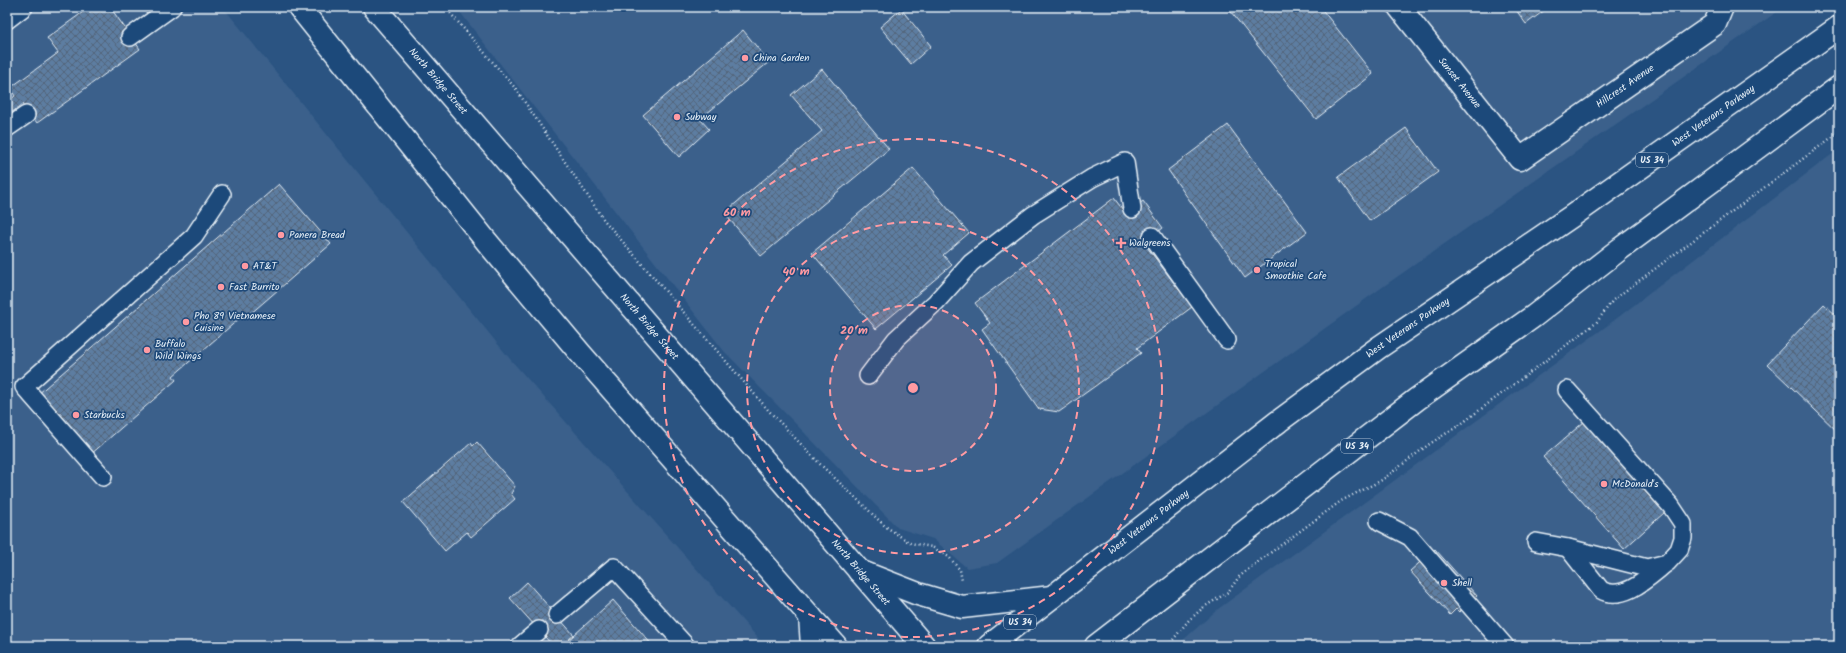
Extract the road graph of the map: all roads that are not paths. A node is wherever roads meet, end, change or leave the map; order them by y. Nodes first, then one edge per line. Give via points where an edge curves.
1 (24, 7) edge
2 (172, 7) edge
3 (299, 7) edge
4 (374, 7) edge
5 (1399, 7) edge
6 (1722, 7) edge
7 (7, 20) edge
8 (1839, 27) edge
9 (130, 37) dead end
10 (1839, 88) edge
11 (26, 115) dead end
12 (7, 128) edge
13 (1520, 159) joint
14 (222, 194) dead end
15 (1132, 209) dead end
16 (1152, 236) dead end
17 (1227, 340) dead end
18 (868, 376) dead end
19 (1567, 390) dead end
20 (103, 477) dead end
21 (1379, 521) dead end
22 (1536, 542) dead end
23 (1568, 548) junction
24 (1667, 563) junction
25 (859, 571) junction
26 (1052, 597) junction
27 (557, 615) dead end
28 (810, 616) junction
29 (539, 630) dead end
30 (1111, 639) edge
31 (520, 646) edge
32 (686, 646) edge
33 (812, 646) edge
34 (836, 646) edge
35 (924, 646) edge
36 (989, 646) edge
37 (1096, 646) edge
38 (1505, 646) edge

1 - 7 lane
2 - 9 lane
3 - 28 main road via 487,242 580,353
4 - 25 main road, North Bridge Street
5 - 13 main road, Sunset Avenue
6 - 13 main road, Hillcrest Avenue via 1715,24
8 - 26 main road, West Veterans Parkway / US 34 via 1572,216 1372,353 1279,421
10 - 30 main road, US 34 via 1620,249 1534,316 1417,399
11 - 12 lane
14 - 20 lane via 194,236 24,388
15 - 18 lane via 1125,162 1092,178 1033,214 971,263 936,302 896,339
16 - 17 lane
19 - 24 lane via 1672,506 1683,524 1680,550
21 - 38 lane via 1410,537
22 - 23 lane
23 - 24 lane via 1647,568
23 - 24 lane via 1601,590 1607,593 1617,594 1641,583
25 - 26 main road via 918,594 962,607
25 - 35 main road, North Bridge Street
26 - 36 main road, West Veterans Parkway / US 34
27 - 32 lane via 614,567
28 - 33 main road
28 - 34 main road
29 - 31 lane
30 - 37 main road, US 34

